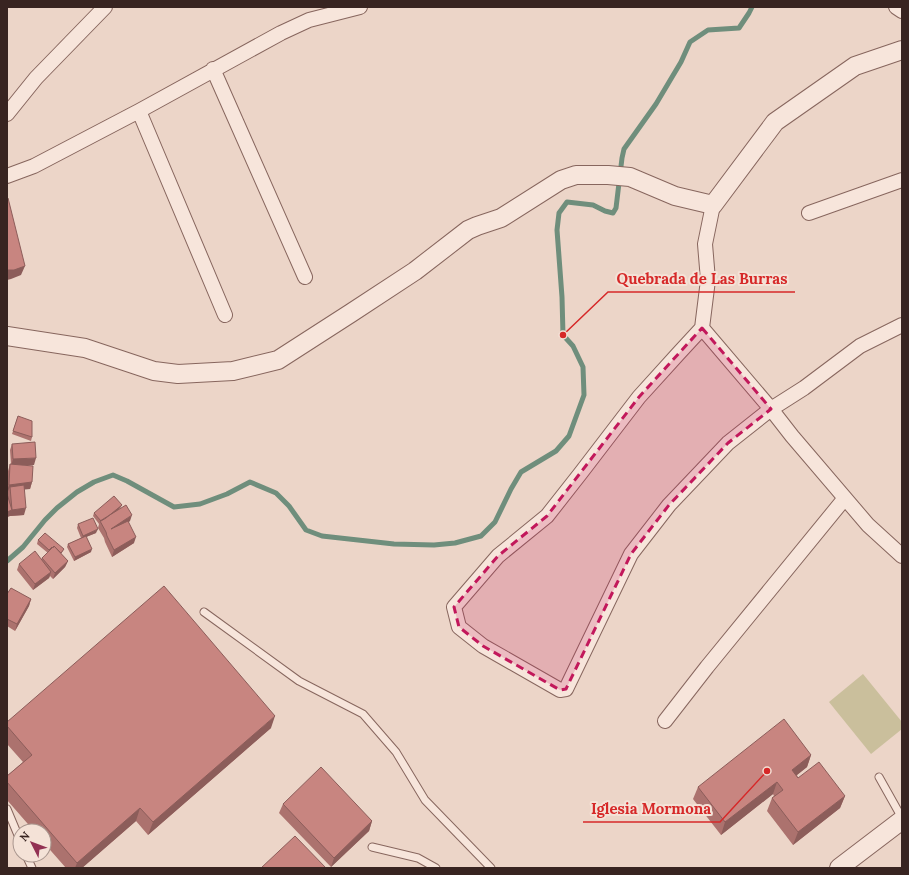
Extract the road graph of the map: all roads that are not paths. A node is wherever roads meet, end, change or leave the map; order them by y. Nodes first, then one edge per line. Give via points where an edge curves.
1 (105, 7) edge
2 (360, 7) edge
3 (896, 7) edge
4 (902, 11) edge
5 (902, 50) edge
6 (213, 69) junction
7 (139, 111) junction
8 (7, 114) edge
9 (7, 176) edge
10 (902, 180) edge
11 (713, 205) junction
12 (809, 213) dead end
13 (305, 277) dead end
14 (225, 315) dead end
15 (902, 326) edge
16 (702, 328) junction
17 (7, 336) edge
18 (771, 409) junction
19 (845, 498) junction
20 (902, 556) edge
21 (204, 612) dead end
22 (665, 721) dead end
23 (879, 777) dead end
24 (7, 809) edge
25 (902, 819) edge
26 (13, 823) edge
27 (372, 847) dead end
28 (436, 868) edge
29 (491, 868) edge
30 (840, 868) edge

1 - 8 street via 36,78
2 - 6 street via 309,20
3 - 4 street
5 - 11 street via 855,66 775,122
6 - 7 street
6 - 13 street
7 - 9 street via 34,166
7 - 14 street
10 - 12 street
11 - 16 street via 705,244 708,280
11 - 17 street via 676,196 630,178 576,175 561,180 501,218 468,230 415,271 278,360 233,371 178,374 154,371 85,348
15 - 18 street via 860,346
16 - 18 street
16 - 18 street via 639,397 547,516 498,556 454,607 459,627 483,646 560,690 566,689 631,554 669,505 728,443
18 - 19 street
19 - 20 street via 868,525
19 - 22 street
21 - 29 lane via 299,680 363,714 396,752 425,800
23 - 25 lane
24 - 26 lane
25 - 30 street
27 - 28 lane via 418,858

